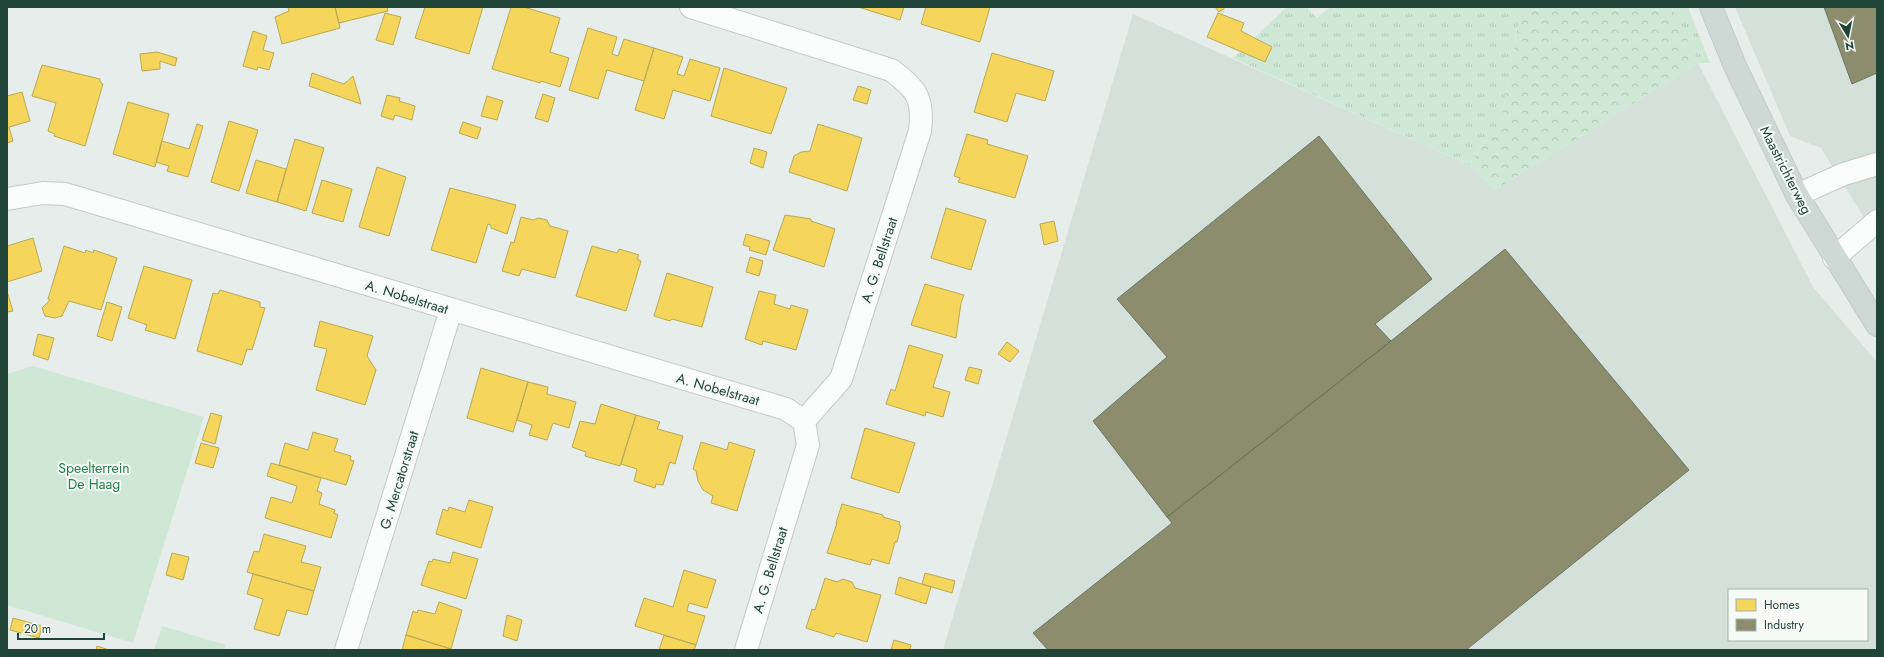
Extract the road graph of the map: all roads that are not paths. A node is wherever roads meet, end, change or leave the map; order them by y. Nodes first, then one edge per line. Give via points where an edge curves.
1 (690, 7) edge
2 (1711, 7) edge
3 (1877, 164) edge
4 (1797, 195) junction
5 (7, 199) edge
6 (1877, 221) edge
7 (1834, 258) junction
8 (451, 310) junction
9 (1877, 325) edge
10 (804, 421) junction
11 (346, 650) edge
12 (746, 650) edge

1 - 10 street, A. G. Bellstraat via 891,70 908,82 919,100 922,113 920,131 841,379
2 - 4 main road, Maastrichterweg via 1735,66
3 - 4 street via 1844,174
4 - 7 main road, Maastrichterweg
5 - 8 street, A. Nobelstraat via 42,193 65,194
6 - 7 street
7 - 9 main road, Maastrichterweg
8 - 10 street, A. Nobelstraat via 786,409
8 - 11 street, G. Mercatorstraat
10 - 12 street, A. G. Bellstraat via 808,446

